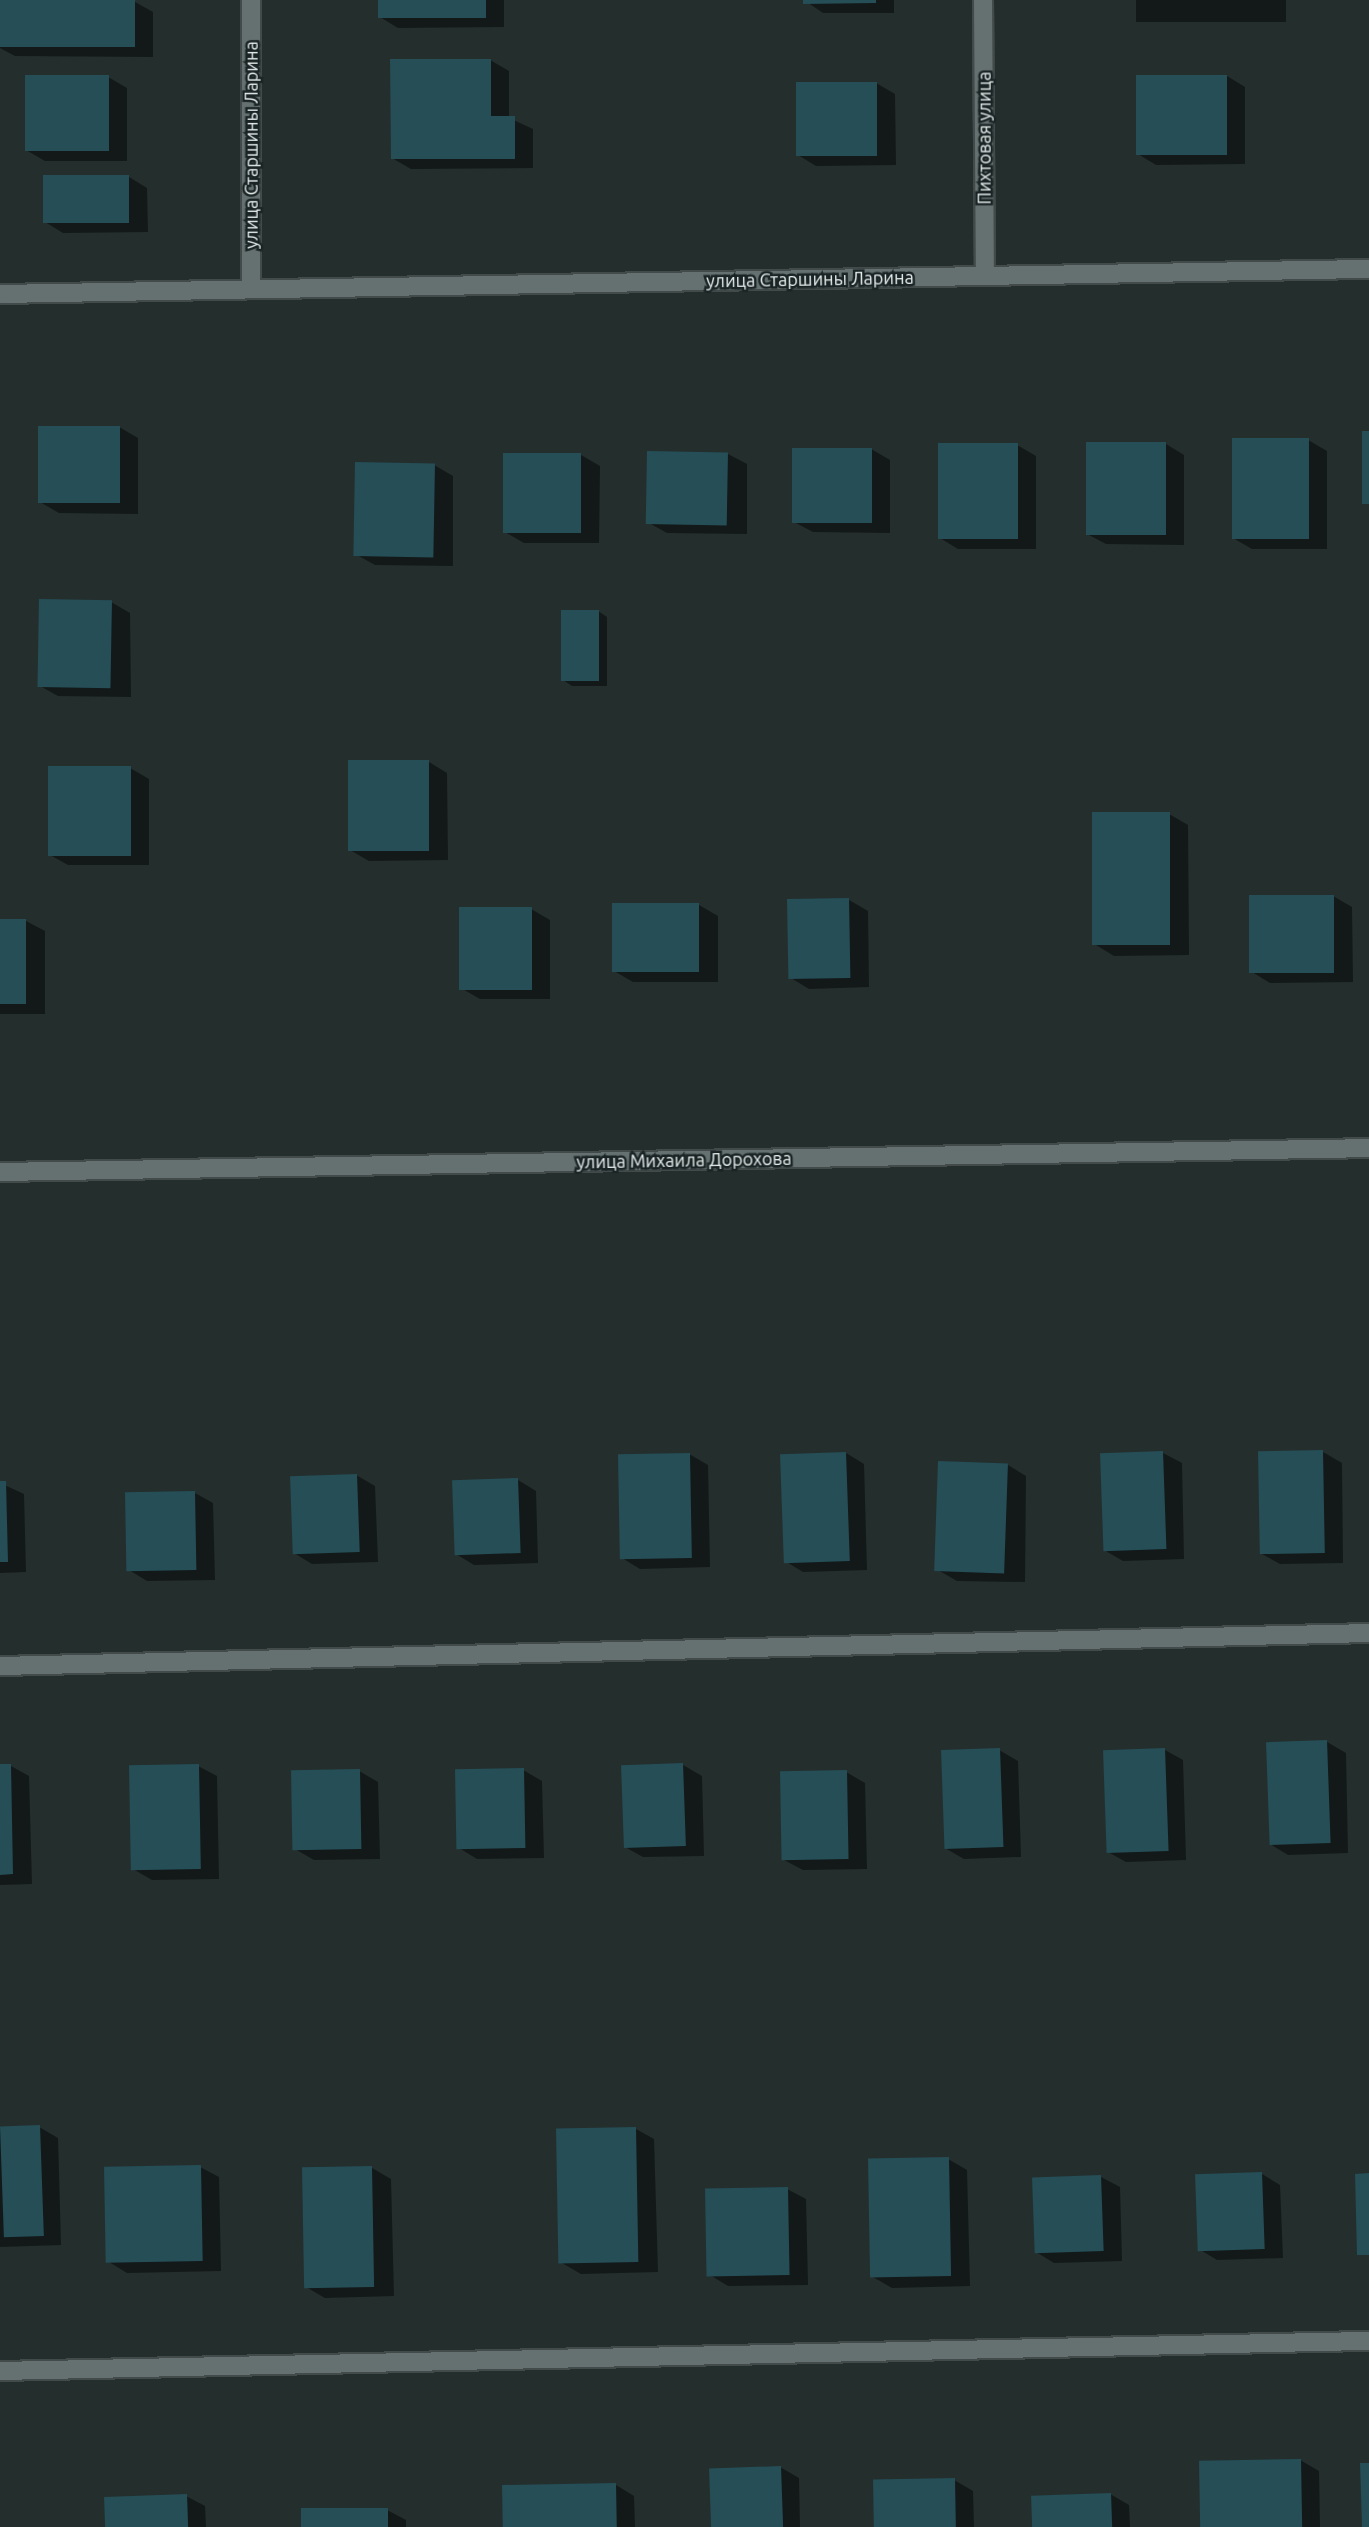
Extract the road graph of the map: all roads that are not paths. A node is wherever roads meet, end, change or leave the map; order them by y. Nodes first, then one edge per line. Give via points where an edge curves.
1 (251, 0) edge
2 (983, 0) edge
3 (1369, 269) edge
4 (985, 276) junction
5 (251, 289) junction
6 (0, 294) edge
7 (1369, 1149) edge
8 (0, 1172) edge
9 (1369, 1633) edge
10 (0, 1666) edge
11 (1369, 2341) edge
12 (0, 2371) edge

1 - 5 street, улица Старшины Ларина
2 - 4 street, Пихтовая улица
3 - 4 street, улица Старшины Ларина
4 - 5 street, улица Старшины Ларина
5 - 6 street, улица Старшины Ларина
7 - 8 street, улица Михаила Дорохова
9 - 10 street
11 - 12 street

